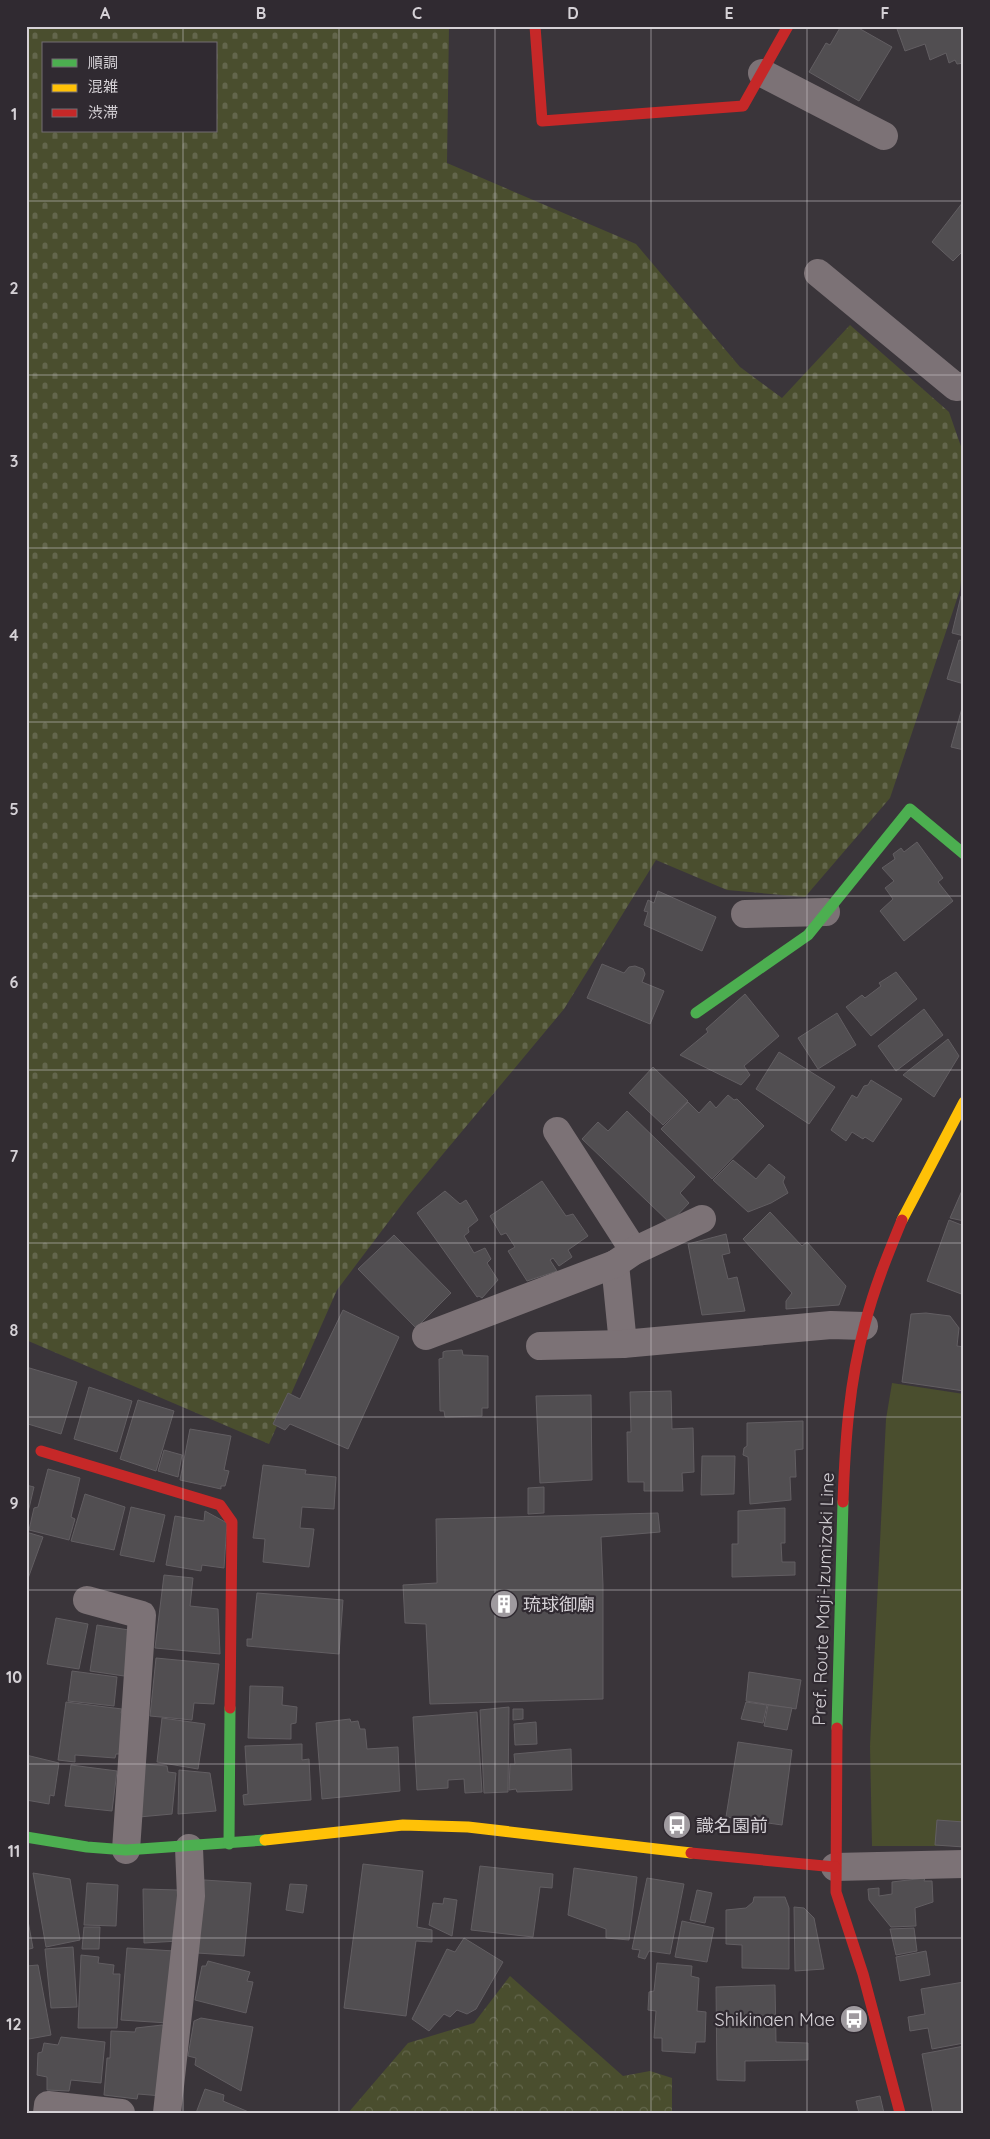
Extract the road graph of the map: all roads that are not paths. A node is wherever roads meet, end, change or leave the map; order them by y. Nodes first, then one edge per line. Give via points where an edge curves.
1 (535, 26) edge
2 (788, 26) edge
3 (762, 73) junction
4 (884, 136) dead end
5 (818, 273) dead end
6 (964, 386) edge
7 (964, 854) edge
8 (826, 912) junction
9 (744, 914) dead end
10 (696, 1013) dead end
11 (964, 1102) edge
12 (557, 1131) dead end
13 (702, 1219) dead end
14 (624, 1258) junction
15 (864, 1326) junction
16 (426, 1336) dead end
17 (623, 1344) junction
18 (540, 1346) dead end
19 (41, 1451) dead end
20 (87, 1600) dead end
21 (26, 1837) edge
22 (229, 1844) junction
23 (190, 1848) junction
24 (126, 1850) junction
25 (964, 1864) edge
26 (835, 1867) junction
27 (47, 2113) edge
28 (121, 2113) edge
29 (167, 2113) edge
30 (900, 2113) edge

1 - 3 street via 542,121 743,106
2 - 3 street
3 - 4 street
5 - 6 street via 956,386
7 - 8 street via 910,809
8 - 9 street
8 - 10 street via 808,935
11 - 15 street, Pref. Route Maji-Izumizaki Line via 906,1209 879,1276
12 - 14 street
13 - 14 street
14 - 16 street
14 - 17 street
15 - 17 street via 831,1325
15 - 26 street, Pref. Route Maji-Izumizaki Line via 846,1444 838,1654
17 - 18 street
19 - 22 street via 220,1505 232,1522
20 - 24 street via 142,1615
21 - 24 street
22 - 23 street
22 - 26 street via 403,1825 459,1827
23 - 24 street
23 - 29 street via 192,1896
25 - 26 street
26 - 30 street, Pref. Route Maji-Izumizaki Line via 836,1892 863,1974
27 - 28 street via 48,2105

